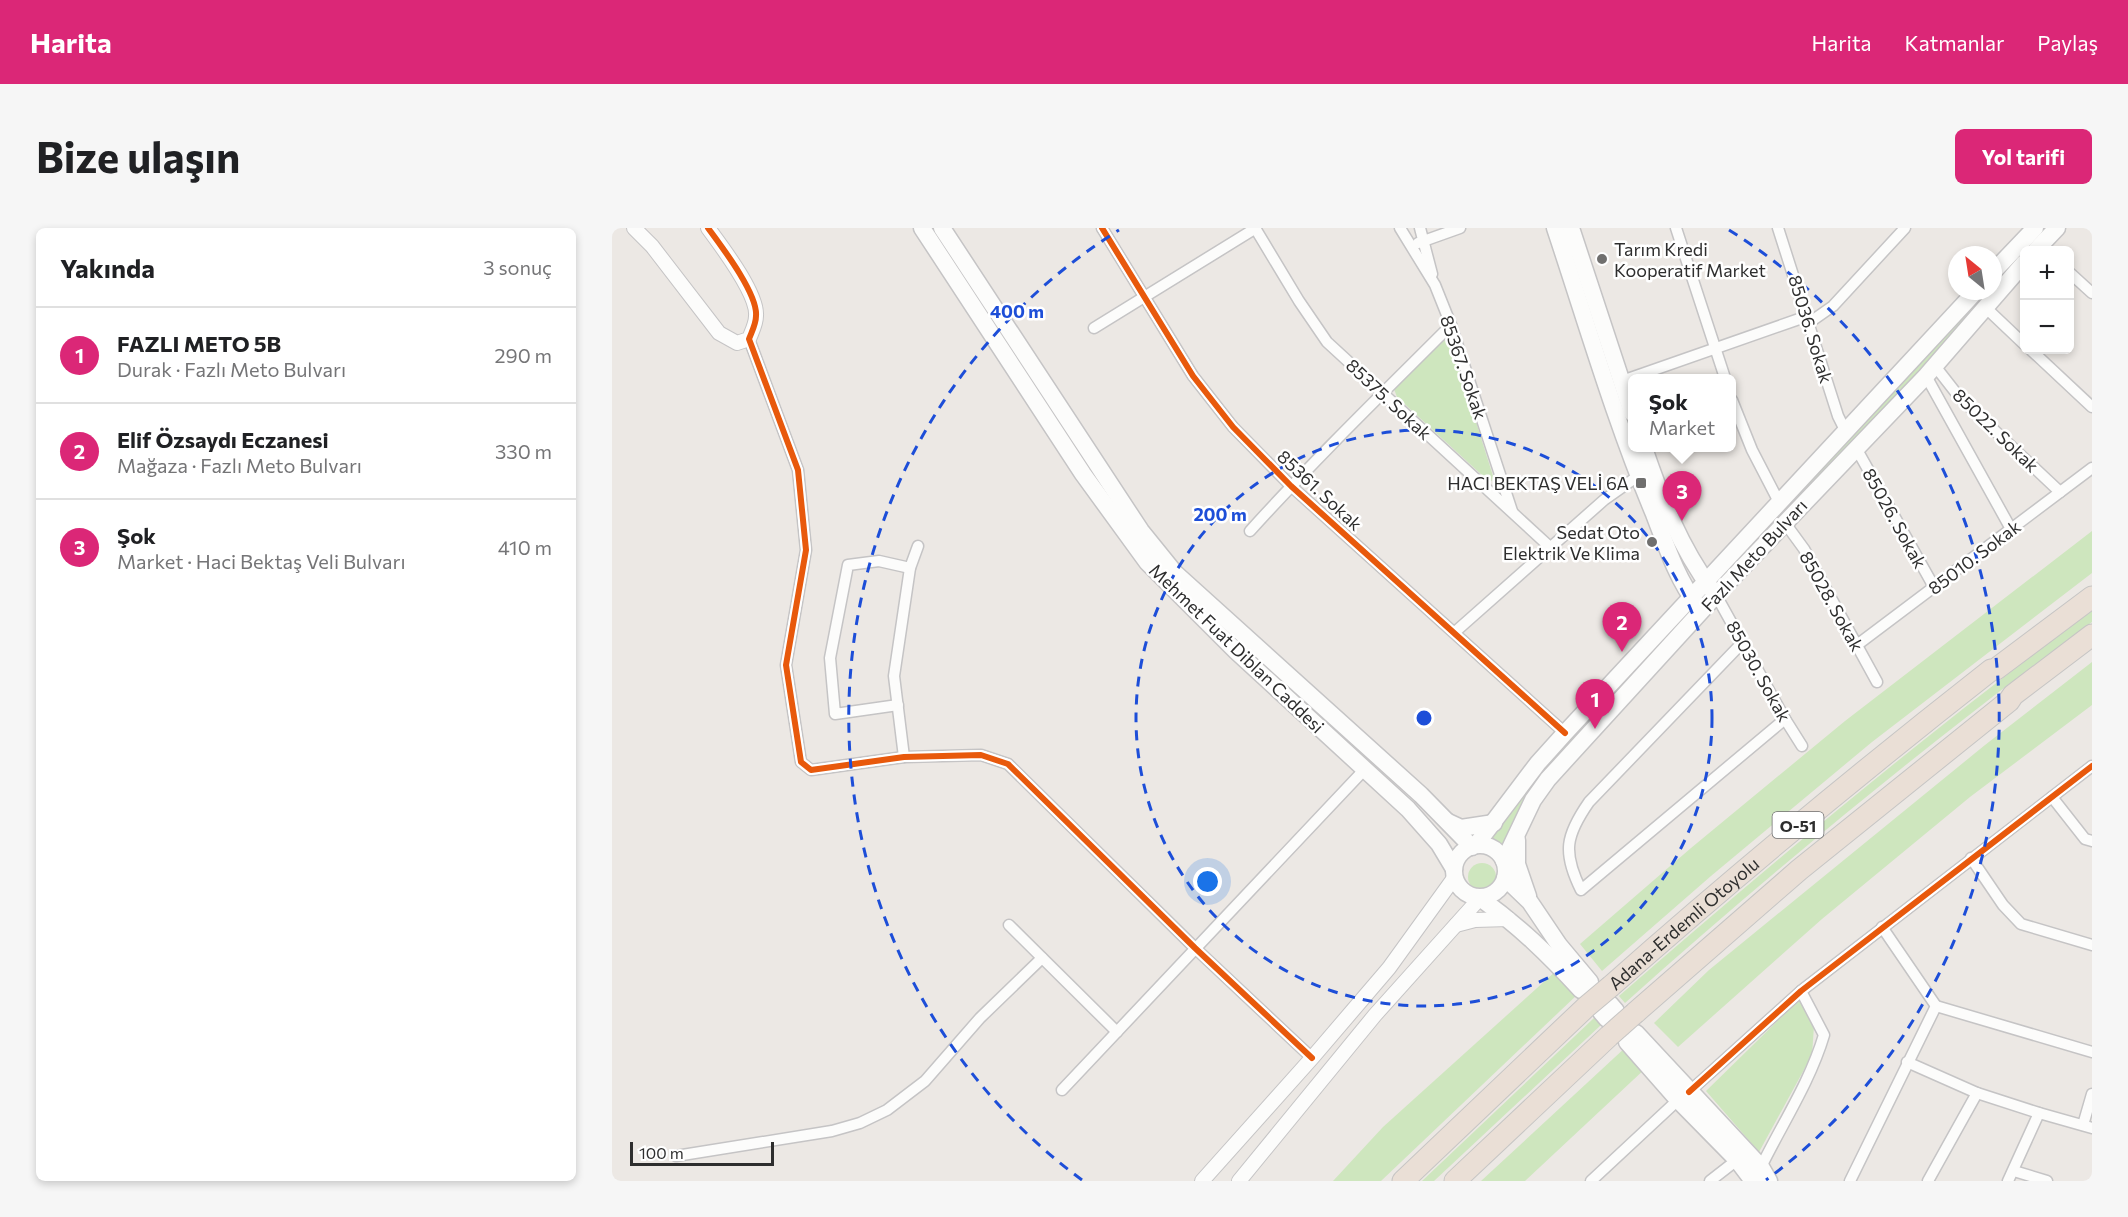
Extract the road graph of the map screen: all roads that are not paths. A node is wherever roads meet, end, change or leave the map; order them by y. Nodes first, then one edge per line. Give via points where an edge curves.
1 (634, 228) edge
2 (708, 228) edge
3 (922, 228) edge
4 (942, 228) edge
5 (1102, 228) edge
6 (1255, 228) edge
7 (1400, 228) edge
8 (1420, 228) edge
9 (1460, 228) edge
10 (1555, 228) edge
11 (1571, 228) edge
12 (1676, 228) edge
13 (1778, 228) edge
14 (1905, 228) edge
15 (2057, 228) edge
16 (2034, 240) edge
17 (1424, 241) junction
18 (1412, 246) junction
19 (2002, 265) edge
20 (2020, 268) edge
21 (2074, 277) edge
22 (1435, 285) junction
23 (2092, 293) edge
24 (1143, 296) junction
25 (1968, 300) edge
26 (1985, 307) junction
27 (1808, 319) junction
28 (1451, 325) junction
29 (1094, 328) dead end
30 (749, 339) junction
31 (2020, 339) edge
32 (1715, 348) junction
33 (2035, 354) edge
34 (1930, 371) junction
35 (1642, 374) edge
36 (1724, 374) edge
37 (1628, 379) edge
38 (1622, 381) junction
39 (1382, 393) junction
40 (1628, 400) edge
41 (2092, 407) edge
42 (1736, 412) edge
43 (1845, 430) junction
44 (1628, 446) edge
45 (1856, 448) junction
46 (1630, 452) edge
47 (1646, 452) edge
48 (2092, 468) edge
49 (1638, 476) junction
50 (1291, 486) junction
51 (2060, 492) junction
52 (1780, 504) junction
53 (1512, 513) junction
54 (1785, 523) junction
55 (2011, 529) junction
56 (1250, 531) dead end
57 (918, 546) dead end
58 (1551, 548) junction
59 (910, 568) junction
60 (2092, 584) edge
61 (1934, 587) junction
62 (1711, 589) junction
63 (1691, 597) junction
64 (2092, 597) edge
65 (1702, 611) junction
66 (1455, 632) junction
67 (2092, 635) edge
68 (1743, 642) junction
69 (1857, 645) junction
70 (2092, 649) edge
71 (1991, 670) junction
72 (1877, 682) dead end
73 (2009, 701) junction
74 (898, 705) junction
75 (1785, 719) junction
76 (1565, 733) junction
77 (1802, 746) dead end
78 (904, 757) junction
79 (2092, 766) edge
80 (1365, 769) junction
81 (2052, 797) junction
82 (1447, 822) junction
83 (1494, 822) junction
84 (1516, 835) junction
85 (2092, 841) edge
86 (1474, 846) junction
87 (1971, 858) junction
88 (1504, 861) junction
89 (1454, 873) junction
90 (1505, 878) junction
91 (1480, 898) junction
92 (1530, 902) junction
93 (1509, 919) junction
94 (1009, 925) dead end
95 (1454, 926) junction
96 (1882, 927) junction
97 (2092, 945) edge
98 (1195, 948) junction
99 (1042, 958) junction
100 (1801, 991) junction
101 (1936, 1006) junction
102 (1609, 1011) junction
103 (1117, 1032) junction
104 (2092, 1052) edge
105 (1312, 1058) junction
106 (1907, 1062) junction
107 (1062, 1090) dead end
108 (1977, 1093) junction
109 (2092, 1094) edge
110 (1684, 1096) junction
111 (2039, 1113) junction
112 (2088, 1127) edge
113 (676, 1156) dead end
114 (1737, 1160) junction
115 (2014, 1171) junction
116 (1761, 1176) edge
117 (1202, 1181) edge
118 (1239, 1181) edge
119 (1403, 1181) edge
120 (1455, 1181) edge
121 (1591, 1181) edge
122 (1710, 1181) edge
123 (1850, 1181) edge
124 (1928, 1181) edge
125 (2008, 1181) edge
126 (2047, 1181) edge

1 - 30 street via 719,333 737,343
2 - 30 street via 742,277 757,313
3 - 80 main road, Mehmet Fuat Diblan Caddesi via 1083,474 1147,562 1236,651
4 - 82 main road, Mehmet Fuat Diblan Caddesi via 1127,512 1175,573
5 - 24 street, 85361. Sokak
6 - 24 street
6 - 39 street, 85375. Sokak via 1327,342
7 - 18 street, 85367. Sokak
8 - 17 street
9 - 17 street
10 - 44 main road
11 - 38 main road
12 - 32 street
13 - 27 street, 85036. Sokak
14 - 27 street via 1833,306 1814,320
15 - 16 main road
16 - 19 main road
17 - 18 street
17 - 22 street
18 - 22 street, 85367. Sokak
20 - 26 main road, Fazlı Meto Bulvarı
21 - 23 street
22 - 28 street, 85367. Sokak
24 - 29 street
24 - 50 street, 85361. Sokak via 1193,376 1233,427
25 - 43 main road, Fazlı Meto Bulvarı
26 - 31 street
26 - 34 main road, Fazlı Meto Bulvarı
27 - 32 street
27 - 43 street, 85036. Sokak
28 - 39 street
28 - 53 street, 85367. Sokak
30 - 78 street via 798,470 806,550 786,664 801,762 811,770
32 - 35 street
32 - 36 street
33 - 41 street
34 - 45 main road, Fazlı Meto Bulvarı
34 - 51 street, 85022. Sokak
34 - 55 street
37 - 38 street
38 - 40 main road
39 - 50 street
39 - 53 street, 85375. Sokak
42 - 52 street
43 - 52 main road, Fazlı Meto Bulvarı
45 - 54 main road, Fazlı Meto Bulvarı
45 - 61 street, 85026. Sokak
46 - 49 main road
47 - 62 main road via 1676,531
48 - 51 street, 85010. Sokak
49 - 58 street
49 - 63 main road
50 - 56 street
50 - 66 street, 85361. Sokak
51 - 55 street, 85010. Sokak
52 - 62 main road, Fazlı Meto Bulvarı
53 - 58 street, 85375. Sokak
54 - 62 main road, Fazlı Meto Bulvarı
54 - 69 street, 85028. Sokak via 1804,549
55 - 61 street, 85010. Sokak
57 - 59 street
58 - 66 street
59 - 74 street via 894,676
59 - 74 street via 879,561 848,565 830,658 835,714
60 - 71 highway via 1992,660
61 - 69 street, 85010. Sokak
62 - 63 main road, Fazlı Meto Bulvarı
62 - 65 main road, Fazlı Meto Bulvarı
62 - 68 street, 85030. Sokak
63 - 65 main road
63 - 76 main road, Fazlı Meto Bulvarı
64 - 71 highway, Adana-Erdemli Otoyolu / O-51
65 - 84 main road, Fazlı Meto Bulvarı via 1548,779
66 - 76 street, 85361. Sokak
67 - 73 highway, Adana-Erdemli Otoyolu / O-51
68 - 75 street, 85030. Sokak
68 - 75 street via 1589,802 1575,822 1569,840 1570,861 1581,890
69 - 72 street, 85028. Sokak
70 - 73 highway via 2020,703
71 - 102 highway, Adana-Erdemli Otoyolu / O-51 via 1754,861
73 - 102 highway, Adana-Erdemli Otoyolu / O-51 via 1799,870
74 - 78 street
75 - 77 street, 85030. Sokak
76 - 83 main road, Fazlı Meto Bulvarı
78 - 98 street via 981,755 1008,764
79 - 81 street
80 - 89 main road, Mehmet Fuat Diblan Caddesi via 1439,844
80 - 98 street
81 - 85 street via 2085,838
81 - 87 street
82 - 83 main road via 1461,828
82 - 86 main road, Mehmet Fuat Diblan Caddesi
83 - 86 main road, Fazlı Meto Bulvarı
84 - 88 main road, Fazlı Meto Bulvarı
84 - 92 main road via 1517,864
86 - 88 main road via 1493,848
86 - 89 main road via 1461,853
87 - 96 street
87 - 97 street via 2021,924
88 - 90 main road
89 - 91 main road via 1463,892
89 - 105 street via 1389,968
90 - 91 main road via 1496,892
90 - 92 main road
91 - 93 main road
91 - 95 street
92 - 102 main road
93 - 95 street via 1475,920
93 - 102 main road
94 - 99 street
95 - 118 street via 1375,1015
96 - 100 street
96 - 101 street
98 - 103 street
98 - 105 street
99 - 103 street
99 - 113 street via 980,1018 925,1081 887,1110 832,1131
100 - 110 street
100 - 116 street via 1824,1035
101 - 104 street
101 - 106 street
102 - 110 main road
102 - 119 highway, Adana-Erdemli Otoyolu / O-51
102 - 120 highway, Adana-Erdemli Otoyolu / O-51
103 - 107 street
105 - 117 street
106 - 108 street
106 - 123 street
108 - 111 street
108 - 124 street
109 - 112 street
110 - 114 main road
110 - 116 main road
110 - 121 street
111 - 112 street
111 - 115 street
114 - 116 main road
114 - 122 street
115 - 125 street
115 - 126 street

